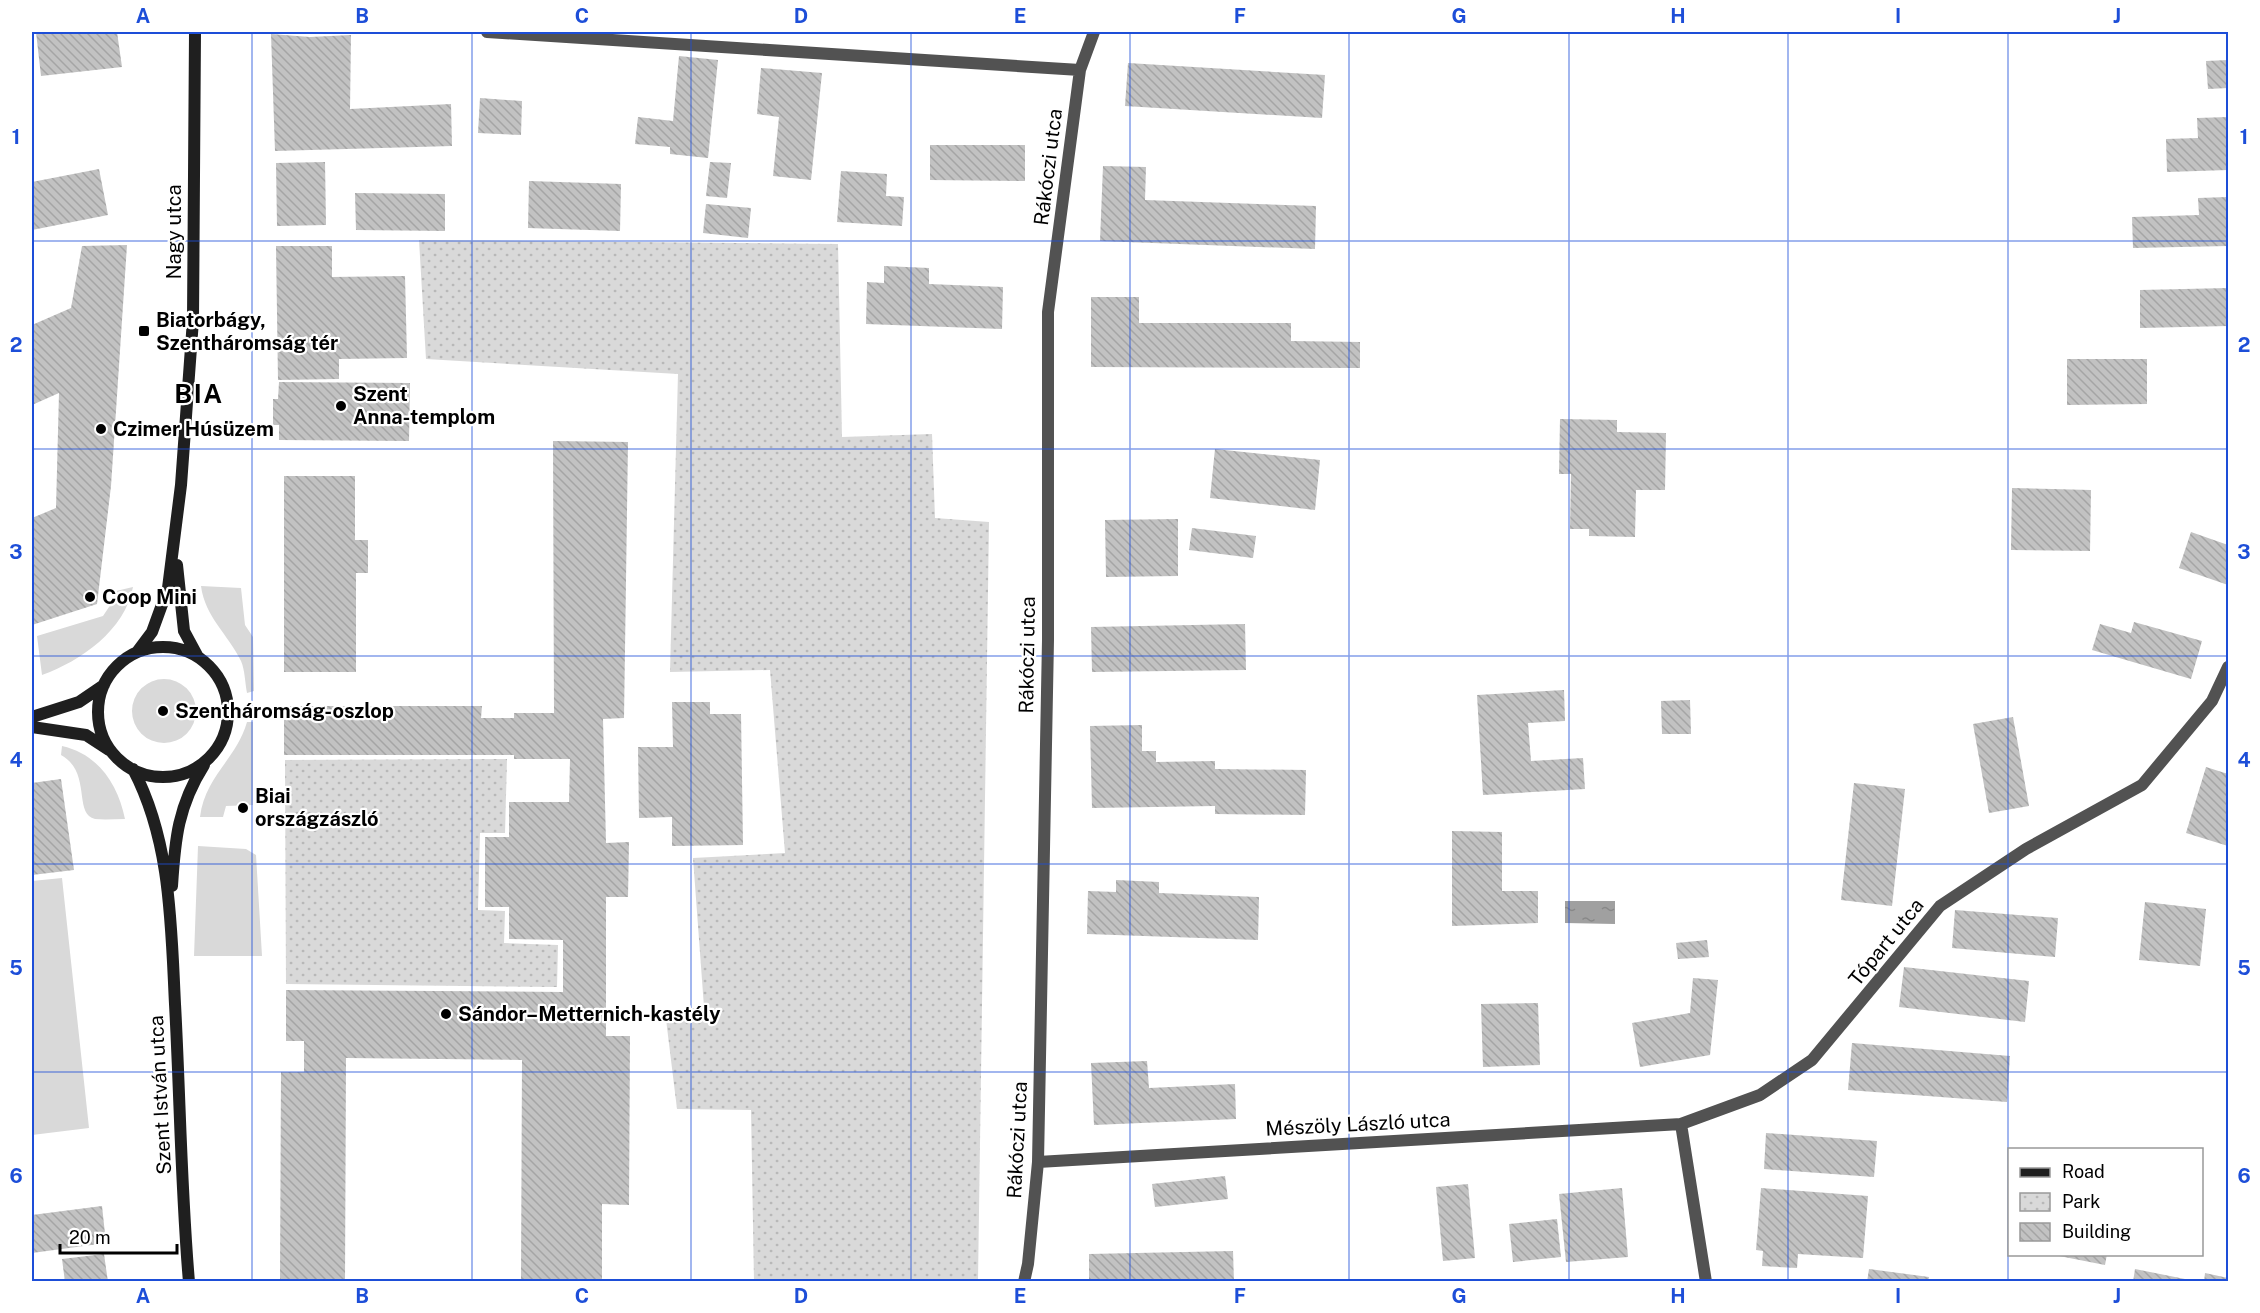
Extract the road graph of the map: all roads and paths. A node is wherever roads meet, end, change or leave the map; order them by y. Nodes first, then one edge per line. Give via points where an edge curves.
1 (195, 32) edge
2 (487, 32) edge
3 (1094, 32) edge
4 (1080, 70) junction
5 (176, 540) junction
6 (137, 652) junction
7 (198, 657) junction
8 (2229, 667) edge
9 (104, 685) junction
10 (32, 717) edge
11 (32, 727) edge
12 (113, 753) junction
13 (208, 759) junction
14 (133, 769) junction
15 (170, 908) junction
16 (1681, 1124) junction
17 (1038, 1162) junction
18 (189, 1281) edge
19 (1024, 1281) edge
20 (1707, 1281) edge

1 - 5 main road, Nagy utca via 193,320
2 - 4 street
3 - 4 street, Rákóczi utca
4 - 17 street, Rákóczi utca via 1048,312 1048,640
5 - 6 main road, Nagy utca via 168,588 152,632
5 - 7 main road, Nagy utca via 184,631
6 - 7 main road via 170,647
6 - 9 main road via 122,662
7 - 13 main road via 218,676 227,697 228,720 222,741
8 - 16 street, Tópart utca via 2212,701 2142,785 2026,849 1940,906 1812,1060 1760,1095
9 - 10 main road via 79,702
9 - 12 main road via 98,705 100,725
11 - 12 main road via 86,735
12 - 14 main road
13 - 14 main road via 177,775 148,776
13 - 15 main road, Szent István utca via 188,790 176,837
14 - 15 main road, Szent István utca via 149,799 159,835
15 - 18 main road, Szent István utca
16 - 17 street, Mészöly László utca
16 - 20 street
17 - 19 street, Rákóczi utca

